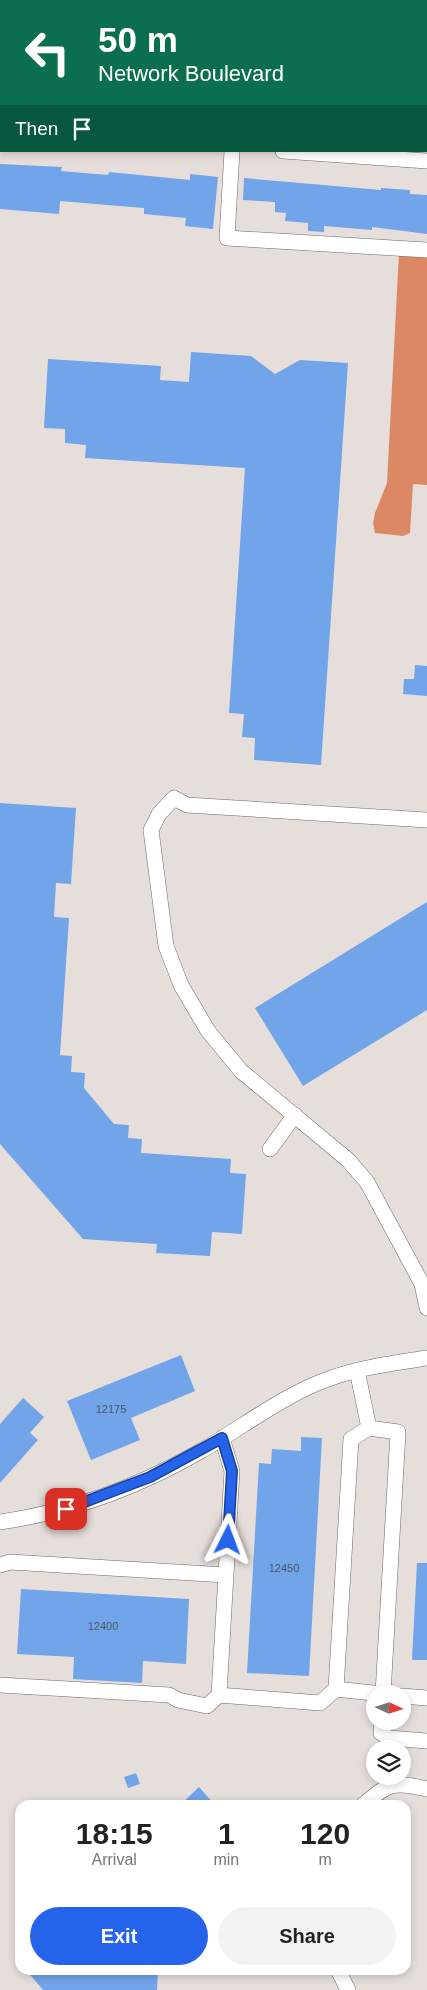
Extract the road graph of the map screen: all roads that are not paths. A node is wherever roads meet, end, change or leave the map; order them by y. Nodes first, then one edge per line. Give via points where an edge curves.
1 (232, 152) edge
2 (306, 152) edge
3 (330, 153) edge
4 (427, 161) edge
5 (427, 250) edge
6 (427, 820) edge
7 (295, 1115) junction
8 (270, 1149) dead end
9 (427, 1308) edge
10 (427, 1358) edge
11 (357, 1370) junction
12 (369, 1428) junction
13 (222, 1438) junction
14 (0, 1522) edge
15 (0, 1565) edge
16 (226, 1575) junction
17 (0, 1684) edge
18 (383, 1685) edge
19 (336, 1689) junction
20 (366, 1692) edge
21 (219, 1695) junction
22 (411, 1697) edge
23 (427, 1698) edge
24 (381, 1730) edge
25 (427, 1741) edge
26 (427, 1789) edge
27 (369, 1800) edge
28 (340, 1975) edge
29 (348, 1990) edge

1 - 5 street via 227,238
2 - 3 street
3 - 4 street
6 - 7 street via 187,805 174,798 159,814 151,830 166,946 181,985 208,1031 242,1070
7 - 8 street
7 - 9 street via 348,1160 366,1182 422,1284
10 - 11 street
11 - 12 street
11 - 13 street via 305,1389
12 - 18 street via 398,1432
12 - 19 street via 351,1439
13 - 14 street via 122,1489 66,1509
13 - 16 street via 232,1471
15 - 16 street via 10,1562
16 - 21 street
17 - 21 street via 169,1695 207,1706
19 - 20 street
19 - 21 street via 320,1704
22 - 23 street
24 - 25 street via 389,1738
26 - 27 street via 405,1784 385,1786
28 - 29 street

